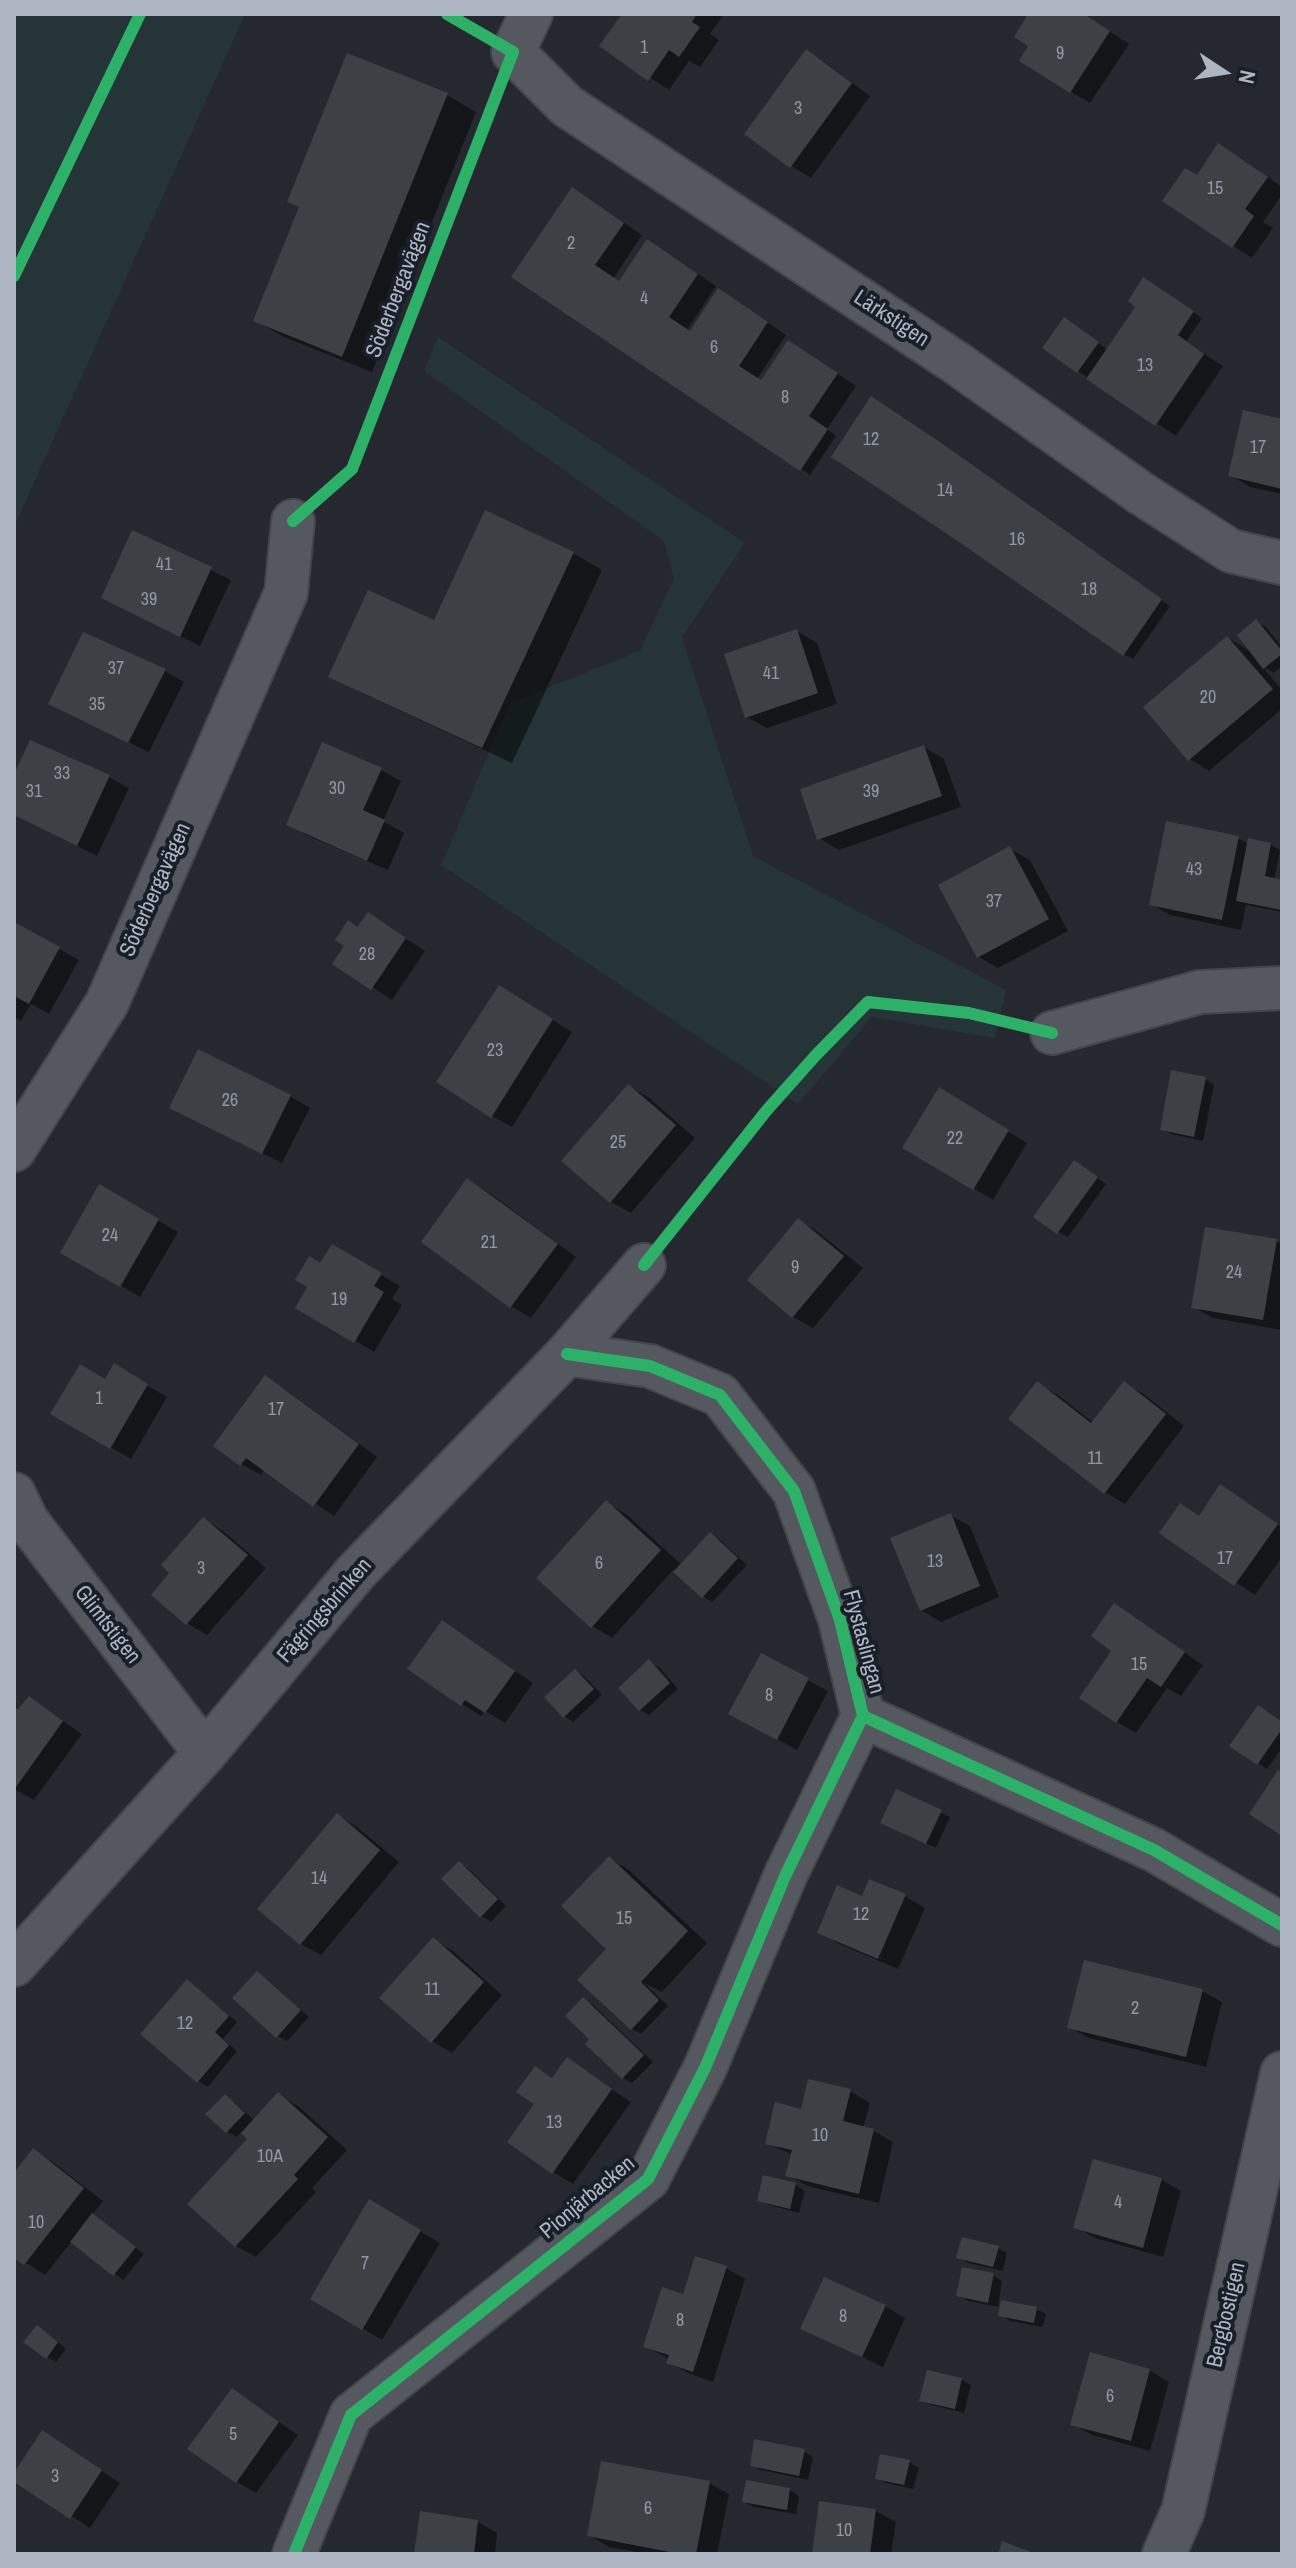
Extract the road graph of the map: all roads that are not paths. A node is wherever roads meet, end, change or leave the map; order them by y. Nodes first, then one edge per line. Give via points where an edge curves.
1 (531, 14) edge
2 (293, 521) dead end
3 (1282, 563) edge
4 (1282, 988) edge
5 (1052, 1033) dead end
6 (14, 1150) edge
7 (644, 1265) dead end
8 (567, 1354) junction
9 (14, 1494) edge
10 (863, 1716) junction
11 (205, 1753) junction
12 (1282, 1925) edge
13 (14, 1965) edge
14 (1282, 2073) edge
15 (294, 2554) edge
16 (1164, 2554) edge

1 - 3 street, Lärkstigen via 513,52 567,106 1231,551
2 - 6 street, Söderbergavägen via 286,593 107,1003
4 - 5 street via 1200,992
7 - 8 street, Fägringsbrinken
8 - 10 street, Flystaslingan via 650,1366 720,1395 794,1491 840,1620
8 - 11 street, Fägringsbrinken via 356,1572
9 - 11 street, Glimtstigen via 27,1521
10 - 12 street, Flystaslingan via 1154,1850
10 - 15 street, Pionjärbacken via 786,1874 705,2068 648,2179 351,2415
11 - 13 street, Fägringsbrinken
14 - 16 street, Bergbostigen via 1183,2511

